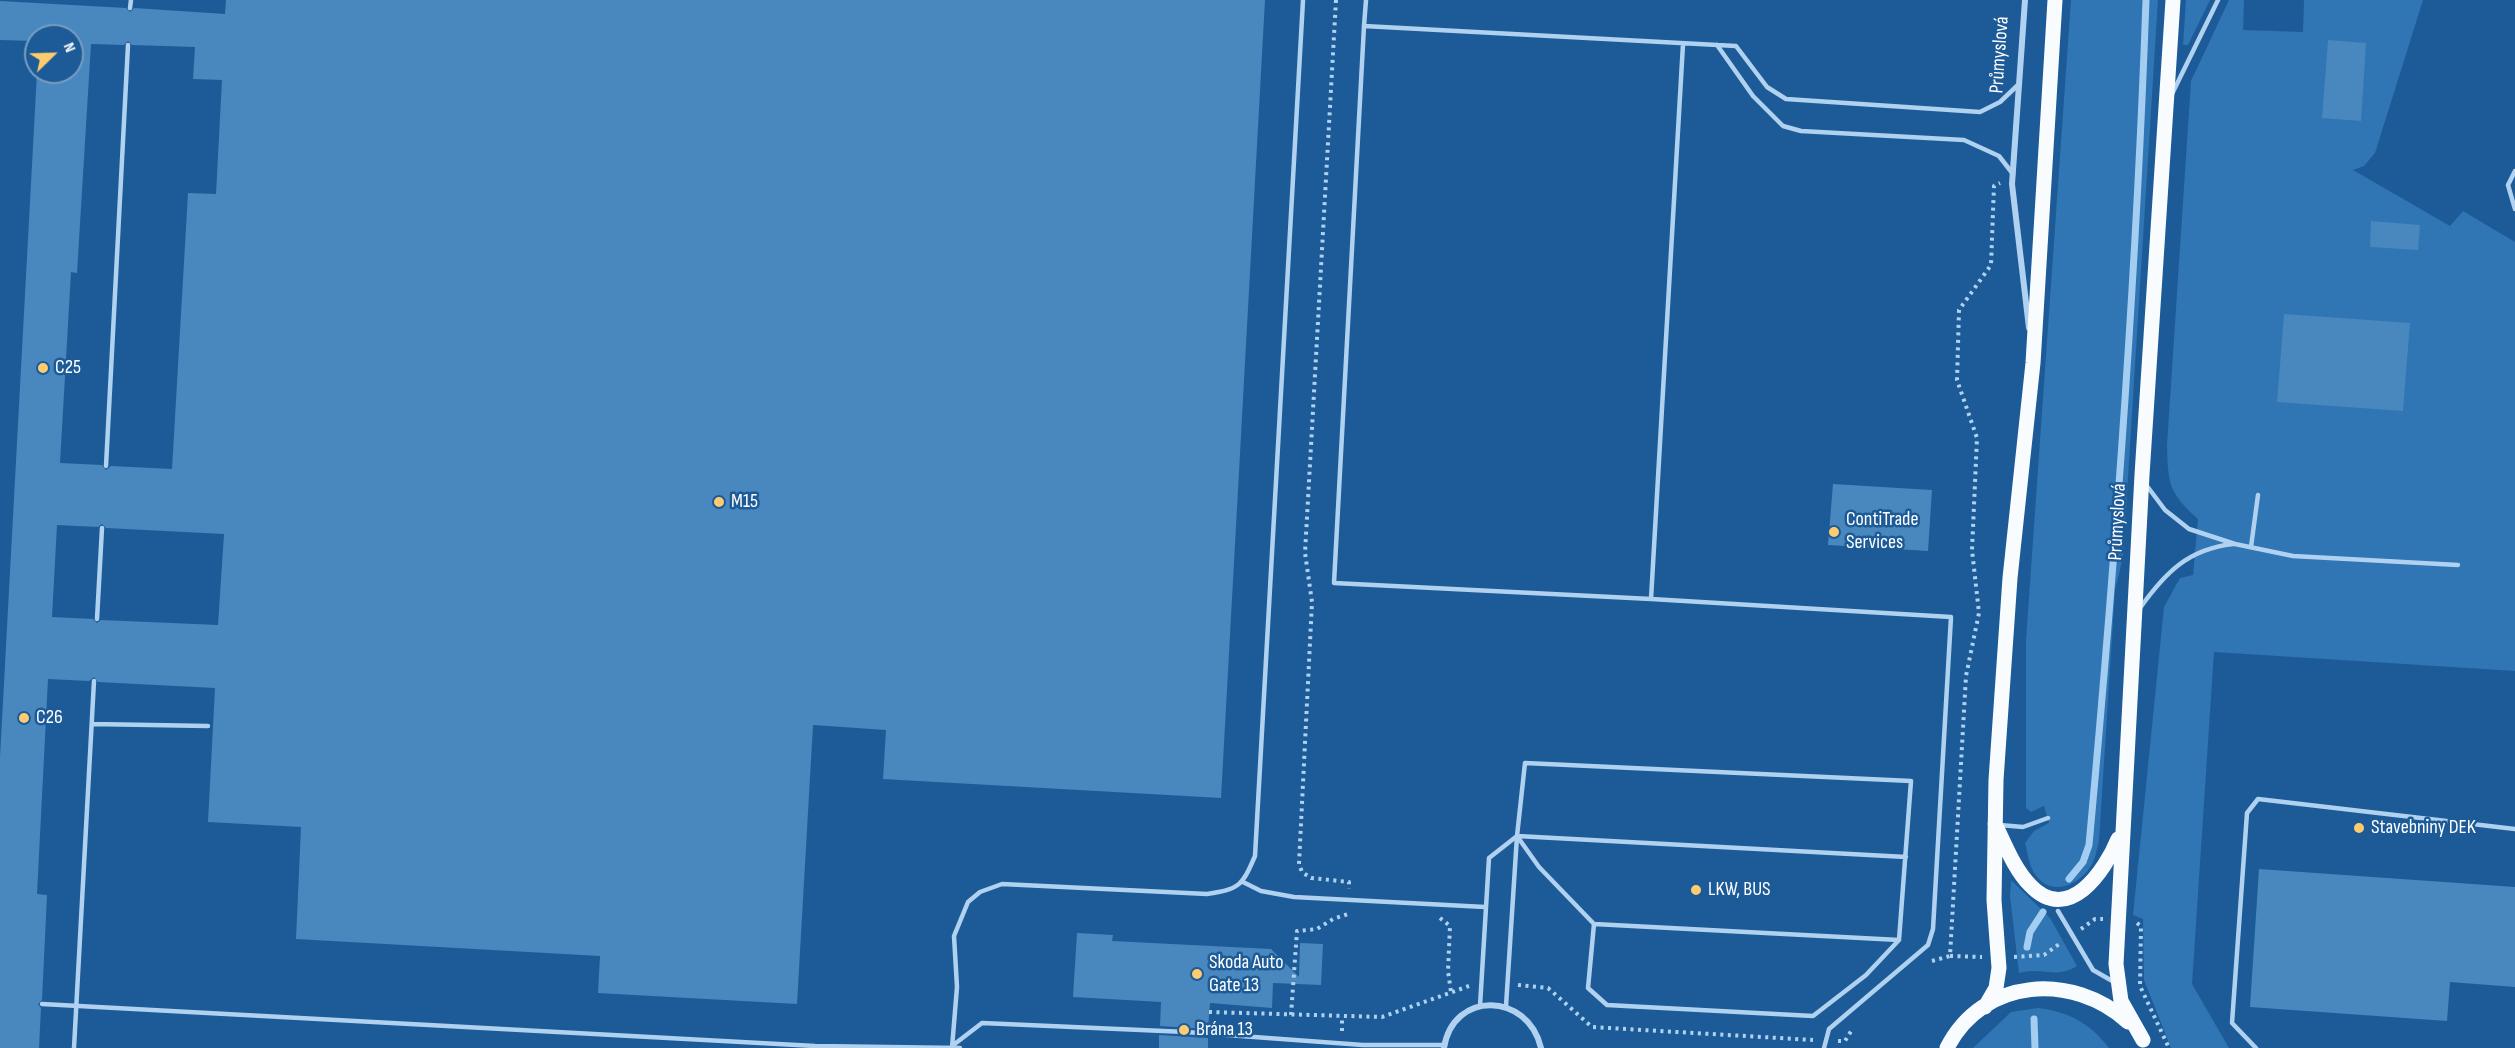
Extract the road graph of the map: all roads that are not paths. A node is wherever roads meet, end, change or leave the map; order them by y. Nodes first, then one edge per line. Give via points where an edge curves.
1 (131, 0) edge
2 (1303, 0) edge
3 (1366, 0) edge
4 (2025, 0) edge
5 (2055, 0) edge
6 (2173, 0) edge
7 (2218, 0) edge
8 (130, 8) dead end
9 (1364, 26) junction
10 (1683, 44) junction
11 (128, 45) dead end
12 (1717, 45) junction
13 (2019, 84) junction
14 (2167, 105) junction
15 (2515, 171) edge
16 (2013, 174) junction
17 (2515, 209) edge
18 (2033, 363) junction
19 (106, 466) dead end
20 (2142, 475) junction
21 (2258, 495) dead end
22 (102, 528) dead end
23 (2235, 544) junction
24 (2251, 547) junction
25 (2458, 565) dead end
26 (1651, 600) junction
27 (2135, 615) junction
28 (97, 619) dead end
29 (94, 681) dead end
30 (92, 724) junction
31 (208, 726) dead end
32 (2048, 818) dead end
33 (2122, 819) junction
34 (1995, 824) junction
35 (2515, 829) edge
36 (1517, 836) junction
37 (1906, 857) junction
38 (1244, 882) junction
39 (1485, 907) junction
40 (2058, 911) dead end
41 (1594, 924) junction
42 (1899, 940) junction
43 (2116, 984) junction
44 (42, 1004) dead end
45 (76, 1006) junction
46 (1480, 1006) junction
47 (1506, 1006) junction
48 (1985, 1006) junction
49 (726, 1041) junction
50 (2144, 1044) edge
51 (814, 1047) edge
52 (952, 1047) edge
53 (1444, 1047) edge
54 (1946, 1047) edge
55 (74, 1048) edge
56 (724, 1048) edge
57 (960, 1048) edge
58 (1541, 1048) edge
59 (1546, 1048) edge
60 (1824, 1048) edge
61 (2256, 1048) edge

1 - 8 lane
2 - 38 lane via 1255,856
3 - 9 lane
4 - 13 street, Průmyslová
5 - 18 main road, Průmyslová
6 - 14 main road, Průmyslová
7 - 14 lane
9 - 10 lane
9 - 26 lane via 1334,582
10 - 12 lane
10 - 26 lane
11 - 19 lane
12 - 13 lane via 1736,46 1767,87 1786,99 1980,112 2000,102
12 - 16 lane via 1753,96 1783,126 1801,131 1964,140 1999,156
13 - 16 street, Průmyslová
14 - 20 main road, Průmyslová
15 - 17 lane via 2508,185
16 - 18 street, Průmyslová
18 - 34 main road, Průmyslová via 2010,578
20 - 23 lane via 2156,499 2176,520 2189,529
20 - 27 main road, Průmyslová
21 - 24 lane
22 - 28 lane
23 - 24 lane
23 - 27 lane via 2208,548 2183,560 2158,582
24 - 25 lane via 2293,556
26 - 60 lane via 1951,617 1933,929 1928,945 1830,1029
27 - 33 main road, Průmyslová
29 - 30 lane
30 - 31 lane
30 - 45 lane
32 - 34 lane via 2023,827
33 - 34 main road via 2118,838 2103,869 2087,888 2062,898 2050,897 2031,887
33 - 43 main road, Průmyslová
34 - 48 main road, Průmyslová via 1994,900 1999,968 1996,988
35 - 61 lane via 2258,799 2247,813 2232,1023
36 - 37 lane
36 - 37 lane via 1525,763 1911,781
36 - 39 lane via 1489,858
36 - 41 lane via 1539,867
36 - 47 lane
37 - 42 lane
38 - 39 lane via 1261,891 1294,897
38 - 52 lane via 1227,891 1207,894 1002,884 980,892 968,902 954,936 957,987
39 - 46 lane
40 - 43 lane via 2093,970
41 - 42 lane
41 - 42 lane via 1588,988 1606,1005 1813,1017 1866,975
43 - 50 main road, Průmyslová
44 - 45 lane
45 - 49 lane
45 - 55 lane
46 - 47 street
46 - 53 street via 1456,1020
47 - 58 street via 1530,1021
48 - 50 main road via 2030,989 2078,992 2108,1005 2130,1023
48 - 54 main road
49 - 51 lane
49 - 56 lane
51 - 52 lane
52 - 53 lane via 982,1023
52 - 57 lane
58 - 59 street

